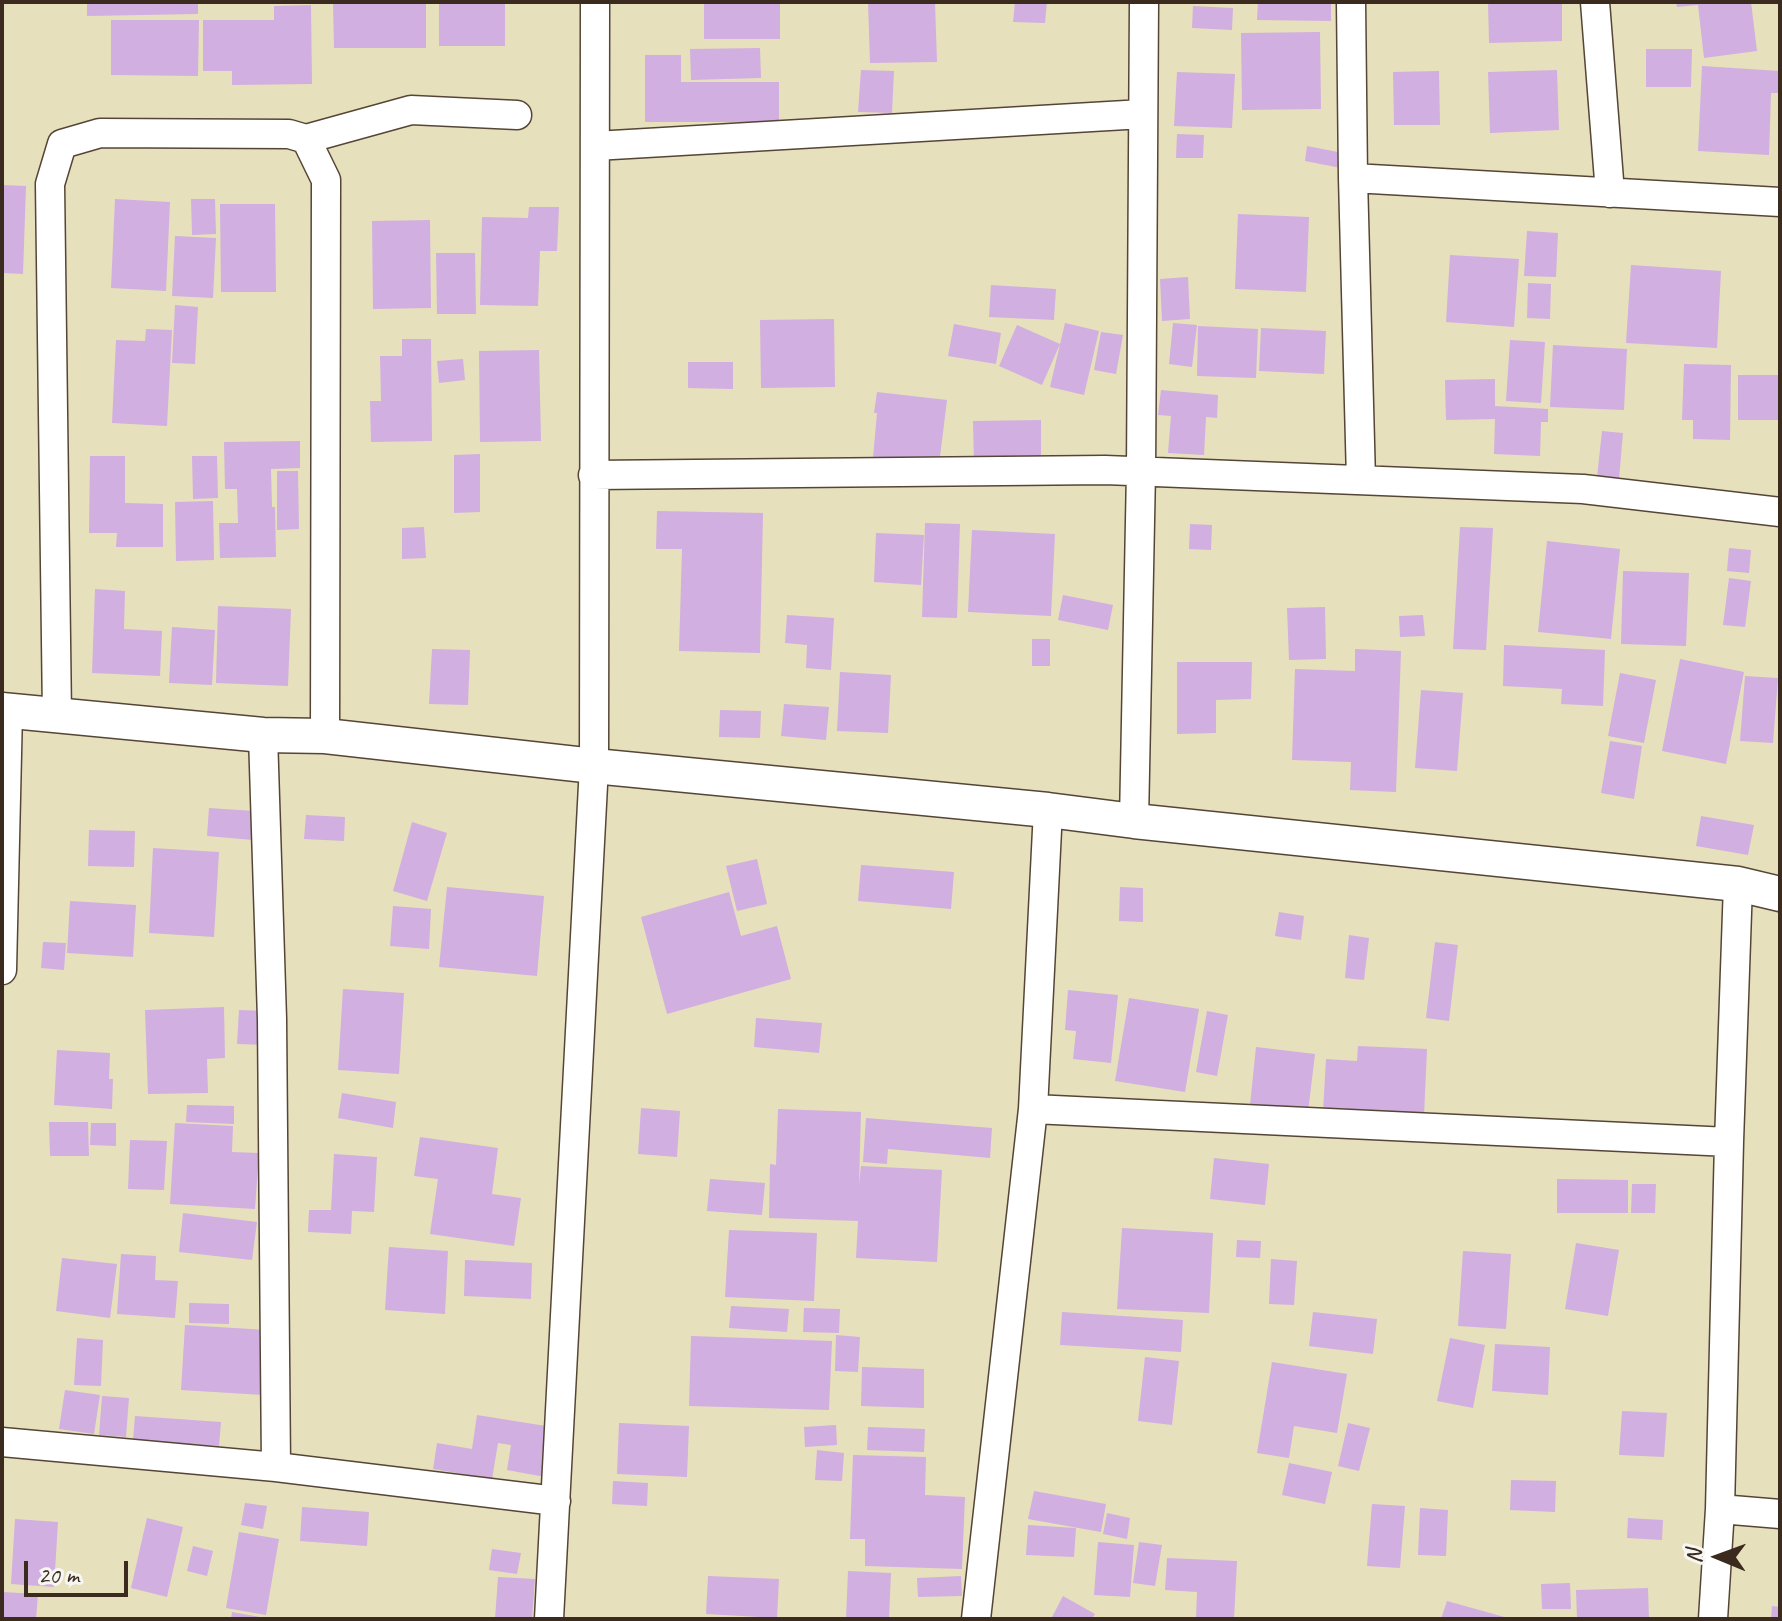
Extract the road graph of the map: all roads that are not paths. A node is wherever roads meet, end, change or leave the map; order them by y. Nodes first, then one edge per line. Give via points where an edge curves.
1 (595, 2) edge
2 (1144, 2) edge
3 (1351, 2) edge
4 (1595, 2) edge
5 (1143, 114) junction
6 (517, 115) dead end
7 (306, 139) junction
8 (595, 146) junction
9 (1353, 178) junction
10 (1610, 193) junction
11 (1780, 202) edge
12 (1141, 471) junction
13 (593, 475) junction
14 (1361, 480) junction
15 (1780, 512) edge
16 (5, 711) edge
17 (57, 716) junction
18 (263, 735) junction
19 (325, 736) junction
20 (594, 766) junction
21 (1048, 810) junction
22 (1134, 821) junction
23 (1738, 884) junction
24 (1780, 894) edge
25 (2, 970) edge
26 (1033, 1109) junction
27 (1729, 1142) junction
28 (2, 1442) edge
29 (276, 1467) junction
30 (556, 1501) junction
31 (1720, 1509) junction
32 (1780, 1514) edge
33 (549, 1619) edge
34 (976, 1619) edge
35 (1713, 1619) edge

1 - 8 street
2 - 5 street
3 - 9 street
4 - 10 street
5 - 8 street
5 - 12 street
6 - 7 street via 411,110
7 - 17 street via 289,134 100,133 62,144 50,184
7 - 19 street via 326,180
8 - 13 street
9 - 10 street
9 - 14 street
10 - 11 street
12 - 13 street
12 - 14 street
12 - 22 street
13 - 20 street
14 - 15 street via 1583,489
16 - 17 street
16 - 25 street
17 - 18 street
18 - 19 street
18 - 29 street
19 - 20 street
20 - 21 street
20 - 30 street
21 - 22 street
21 - 26 street
22 - 23 street
23 - 24 street
23 - 27 street
26 - 27 street
26 - 34 street
27 - 31 street
28 - 29 street
29 - 30 street
30 - 33 street
31 - 32 street
31 - 35 street

